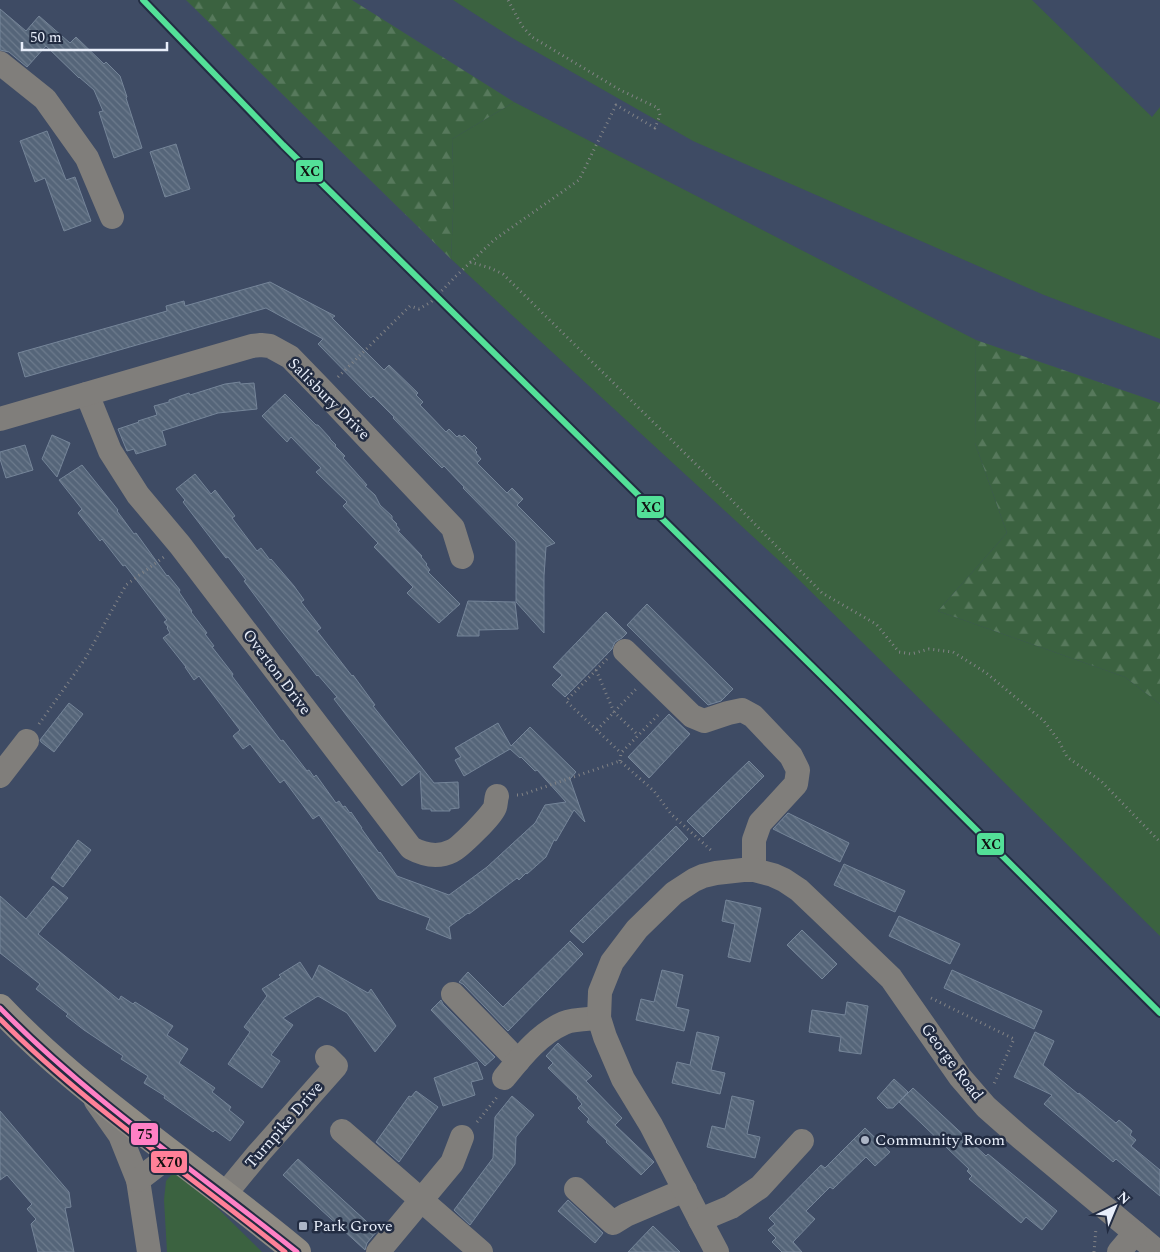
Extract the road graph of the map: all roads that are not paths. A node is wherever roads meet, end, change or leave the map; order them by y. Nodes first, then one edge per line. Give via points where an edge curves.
1 (0, 62) edge
2 (112, 217) dead end
3 (87, 394) junction
4 (0, 419) edge
5 (462, 557) dead end
6 (625, 651) road end
7 (27, 741) road end
8 (0, 776) edge
9 (497, 796) road end
10 (744, 871) junction
11 (453, 994) dead end
12 (0, 1008) edge
13 (599, 1018) junction
14 (327, 1057) dead end
15 (90, 1091) junction
16 (342, 1131) dead end
17 (462, 1137) road end
18 (802, 1141) dead end
19 (172, 1154) junction
20 (138, 1180) junction
21 (576, 1189) dead end
22 (685, 1190) junction
23 (225, 1194) junction
24 (421, 1200) junction
25 (700, 1220) junction
26 (1134, 1233) junction
27 (149, 1252) edge
28 (297, 1252) edge
29 (378, 1252) edge
30 (481, 1252) edge
31 (717, 1252) edge
32 (1119, 1252) edge
33 (1158, 1252) edge

1 - 2 street via 45,98 87,158
3 - 4 street, Salisbury Drive
3 - 5 street, Salisbury Drive via 252,346 270,346 290,357 453,528
3 - 9 street, Overton Drive via 110,452 138,496 180,545 411,848 430,855 453,851 486,820 495,808
6 - 10 street via 692,716 704,721 742,710 753,716 791,756 798,770 796,784 760,823
7 - 8 street
10 - 13 street, George Road via 716,873 694,880 674,893 637,929 612,962 600,992
10 - 26 street, George Road via 773,875 799,890 891,978 960,1077 986,1107
11 - 13 street via 511,1069 548,1032 565,1022
12 - 15 main road
13 - 22 street, George Road via 623,1079
14 - 23 street, Turnpike Drive via 336,1066
15 - 19 main road
15 - 20 street via 120,1136
16 - 24 street
17 - 24 street via 452,1163
18 - 25 street via 760,1188 731,1207
19 - 20 street
19 - 23 main road
20 - 27 street
21 - 22 street via 613,1223
22 - 25 street, George Road
23 - 28 main road
24 - 29 street
24 - 30 street
25 - 31 street, George Road
26 - 32 street
26 - 33 street, George Road

